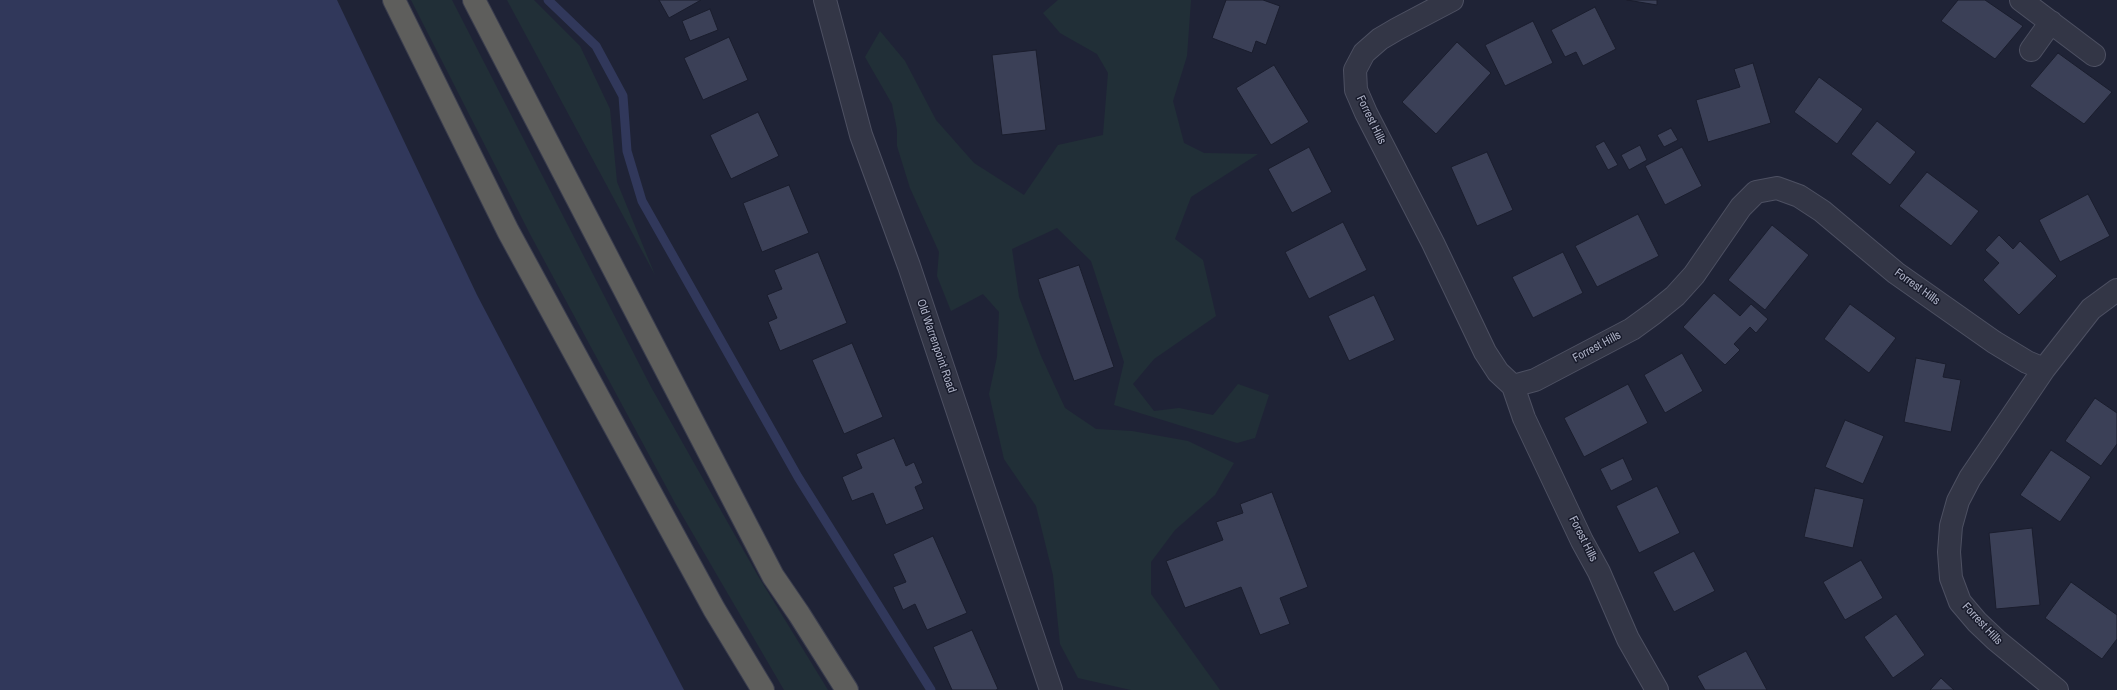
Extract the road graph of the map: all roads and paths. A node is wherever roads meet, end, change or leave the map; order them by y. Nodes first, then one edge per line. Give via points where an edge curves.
1 (394, 0) edge
2 (474, 0) edge
3 (1452, 0) edge
4 (2021, 0) edge
5 (830, 3) edge
6 (2051, 22) junction
7 (2031, 50) dead end
8 (2094, 55) dead end
9 (2117, 290) edge
10 (2044, 368) junction
11 (1513, 386) junction
12 (763, 690) edge
13 (847, 690) edge
14 (1051, 690) edge
15 (1657, 690) edge
16 (2057, 690) edge

1 - 12 highway via 508,231 714,609
2 - 13 highway via 773,576
3 - 11 street, Forrest Hills via 1397,28 1364,53 1355,70 1356,90 1485,352 1498,372
4 - 6 street
5 - 14 street, Old Warrenpoint Road via 862,135 909,266
6 - 7 street
6 - 8 street
9 - 10 street, Forrest Hills via 2091,308
10 - 11 street, Forrest Hills via 2027,362 1994,342 1896,273 1822,211 1799,196 1777,188 1756,192 1741,208 1694,275 1676,296 1654,313 1606,343 1535,380
10 - 16 street, Forrest Hills via 1970,478 1958,501 1951,526 1948,552 1951,578 1960,602 1976,622
11 - 15 street, Forest Hills via 1524,418 1599,572 1628,639

